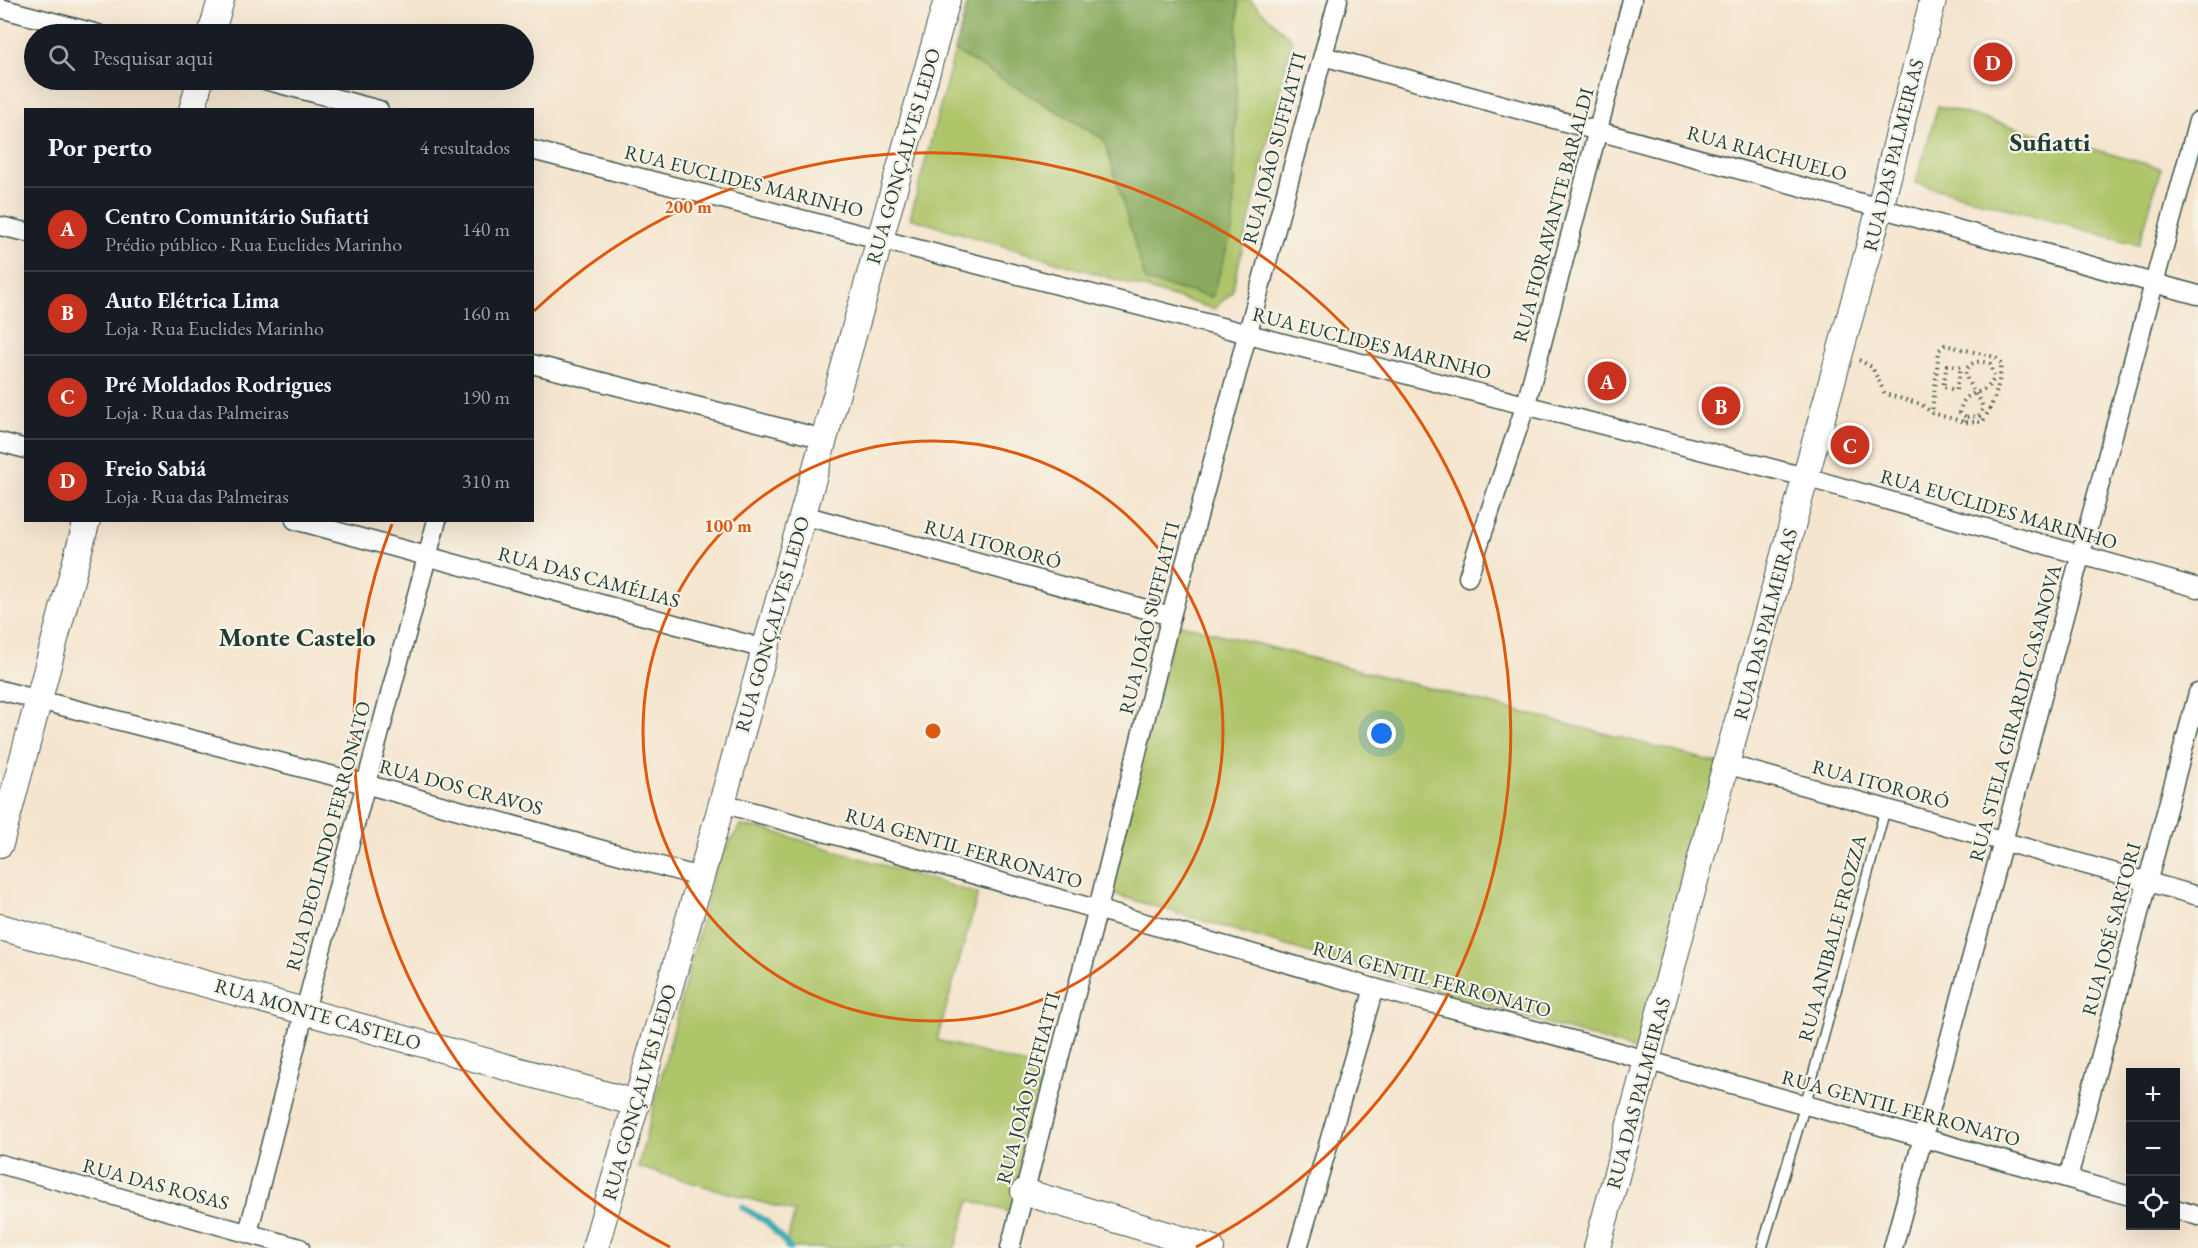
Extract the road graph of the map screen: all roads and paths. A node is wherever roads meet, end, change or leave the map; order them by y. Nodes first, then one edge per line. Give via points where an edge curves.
1 (221, 0) edge
2 (947, 0) edge
3 (1338, 0) edge
4 (1632, 0) edge
5 (1933, 0) edge
6 (0, 8) edge
7 (60, 24) edge
8 (215, 24) edge
9 (1323, 56) junction
10 (197, 90) edge
11 (303, 90) edge
12 (193, 108) edge
13 (371, 108) edge
14 (2198, 121) edge
15 (1599, 130) junction
16 (534, 155) edge
17 (1880, 208) junction
18 (0, 226) edge
19 (24, 232) edge
20 (880, 240) junction
21 (2153, 282) junction
22 (2198, 295) edge
23 (1247, 335) junction
24 (1840, 350) junction
25 (534, 365) edge
26 (1936, 374) junction
27 (1946, 376) junction
28 (1977, 392) junction
29 (1526, 404) junction
30 (1932, 413) junction
31 (1965, 420) junction
32 (824, 439) junction
33 (0, 442) edge
34 (24, 448) edge
35 (1805, 477) junction
36 (803, 515) junction
37 (86, 522) edge
38 (302, 522) edge
39 (436, 522) edge
40 (428, 556) junction
41 (2081, 556) junction
42 (1468, 577) dead end
43 (2198, 588) edge
44 (1171, 616) junction
45 (765, 649) junction
46 (0, 690) edge
47 (2198, 693) edge
48 (38, 701) junction
49 (1726, 764) junction
50 (365, 784) junction
51 (722, 803) junction
52 (1885, 810) junction
53 (2003, 841) junction
54 (0, 844) edge
55 (700, 877) junction
56 (2146, 882) junction
57 (2198, 896) edge
58 (1098, 909) junction
59 (0, 927) edge
60 (1374, 988) junction
61 (305, 1010) junction
62 (1648, 1060) junction
63 (636, 1103) junction
64 (1805, 1105) junction
65 (1923, 1138) junction
66 (0, 1164) edge
67 (2068, 1178) junction
68 (1024, 1192) junction
69 (2126, 1195) edge
70 (2180, 1211) edge
71 (2198, 1216) edge
72 (248, 1233) junction
73 (300, 1248) edge
74 (595, 1248) edge
75 (1010, 1248) edge
76 (1211, 1248) edge
77 (1298, 1248) edge
78 (1597, 1248) edge
79 (1762, 1248) edge
80 (1893, 1248) edge

1 - 8 street
2 - 20 street, RUA GONÇALVES LEDO
3 - 9 street, RUA JOÃO SUFFIATTI
4 - 15 street, RUA FIORAVANTE BARALDI
5 - 17 street, RUA DAS PALMEIRAS
6 - 7 street
9 - 15 street, RUA RIACHUELO
9 - 23 street, RUA JOÃO SUFFIATTI
10 - 12 street
11 - 13 street
14 - 21 street, RUA STELA GIRARDI CASANOVA
15 - 17 street, RUA RIACHUELO
15 - 29 street, RUA FIORAVANTE BARALDI
16 - 20 street, RUA EUCLIDES MARINHO
17 - 21 street, RUA RIACHUELO
17 - 24 street, RUA DAS PALMEIRAS
18 - 19 street
20 - 23 street, RUA EUCLIDES MARINHO
20 - 32 street, RUA GONÇALVES LEDO
21 - 22 street, RUA RIACHUELO
21 - 41 street, RUA STELA GIRARDI CASANOVA
23 - 29 street, RUA EUCLIDES MARINHO
23 - 44 street, RUA JOÃO SUFFIATTI
24 - 30 path via 1872,367 1885,394 1921,404
24 - 35 street, RUA DAS PALMEIRAS
25 - 32 street
26 - 27 path
26 - 30 path
26 - 31 path via 1940,350 1945,345 1995,357 2001,363 1989,413 1982,422 1971,424
27 - 27 path via 1947,365 1961,367 1956,390 1943,387
28 - 28 path via 1991,385 1994,378 1989,364 1982,361 1972,362 1965,375 1970,388
28 - 31 path via 1963,400 1960,413
28 - 31 path via 1983,410 1979,416
29 - 35 street, RUA EUCLIDES MARINHO
29 - 42 street, RUA FIORAVANTE BARALDI
30 - 31 path
32 - 36 street, RUA GONÇALVES LEDO
33 - 34 street
35 - 41 street, RUA EUCLIDES MARINHO
35 - 49 street, RUA DAS PALMEIRAS
36 - 44 street, RUA ITORORÓ
36 - 45 street, RUA GONÇALVES LEDO
37 - 48 street
38 - 40 street, RUA DAS CAMÉLIAS
39 - 40 street, RUA DEOLINDO FERRONATO
40 - 45 street, RUA DAS CAMÉLIAS
40 - 50 street, RUA DEOLINDO FERRONATO
41 - 43 street, RUA EUCLIDES MARINHO
41 - 53 street, RUA STELA GIRARDI CASANOVA
44 - 58 street, RUA JOÃO SUFFIATTI
45 - 51 street, RUA GONÇALVES LEDO
46 - 48 street, RUA DOS CRAVOS
47 - 56 street, RUA JOSÉ SARTORI
48 - 50 street, RUA DOS CRAVOS
48 - 54 street
49 - 52 street, RUA ITORORÓ
49 - 62 street, RUA DAS PALMEIRAS
50 - 55 street, RUA DOS CRAVOS
50 - 61 street, RUA DEOLINDO FERRONATO
51 - 55 street, RUA GONÇALVES LEDO
51 - 58 street, RUA GENTIL FERRONATO
52 - 53 street, RUA ITORORÓ
52 - 64 lane, RUA ANIBALE FROZZA
53 - 56 street, RUA ITORORÓ
53 - 65 street, RUA STELA GIRARDI CASANOVA
55 - 63 street, RUA GONÇALVES LEDO
56 - 57 street, RUA ITORORÓ
56 - 67 street, RUA JOSÉ SARTORI
58 - 60 street, RUA GENTIL FERRONATO
58 - 68 street, RUA JOÃO SUFFIATTI
59 - 61 street, RUA MONTE CASTELO
60 - 62 street, RUA GENTIL FERRONATO
60 - 77 street
61 - 63 street, RUA MONTE CASTELO
61 - 72 street, RUA DEOLINDO FERRONATO
62 - 64 street, RUA GENTIL FERRONATO
62 - 78 street, RUA DAS PALMEIRAS
63 - 74 street, RUA GONÇALVES LEDO
64 - 65 street, RUA GENTIL FERRONATO
64 - 79 lane, RUA ANIBALE FROZZA
65 - 67 street, RUA GENTIL FERRONATO
65 - 80 street, RUA STELA GIRARDI CASANOVA
66 - 72 street, RUA DAS ROSAS
67 - 69 street, RUA GENTIL FERRONATO
68 - 75 street, RUA JOÃO SUFFIATTI
68 - 76 street
70 - 71 street
72 - 73 street, RUA DAS ROSAS

